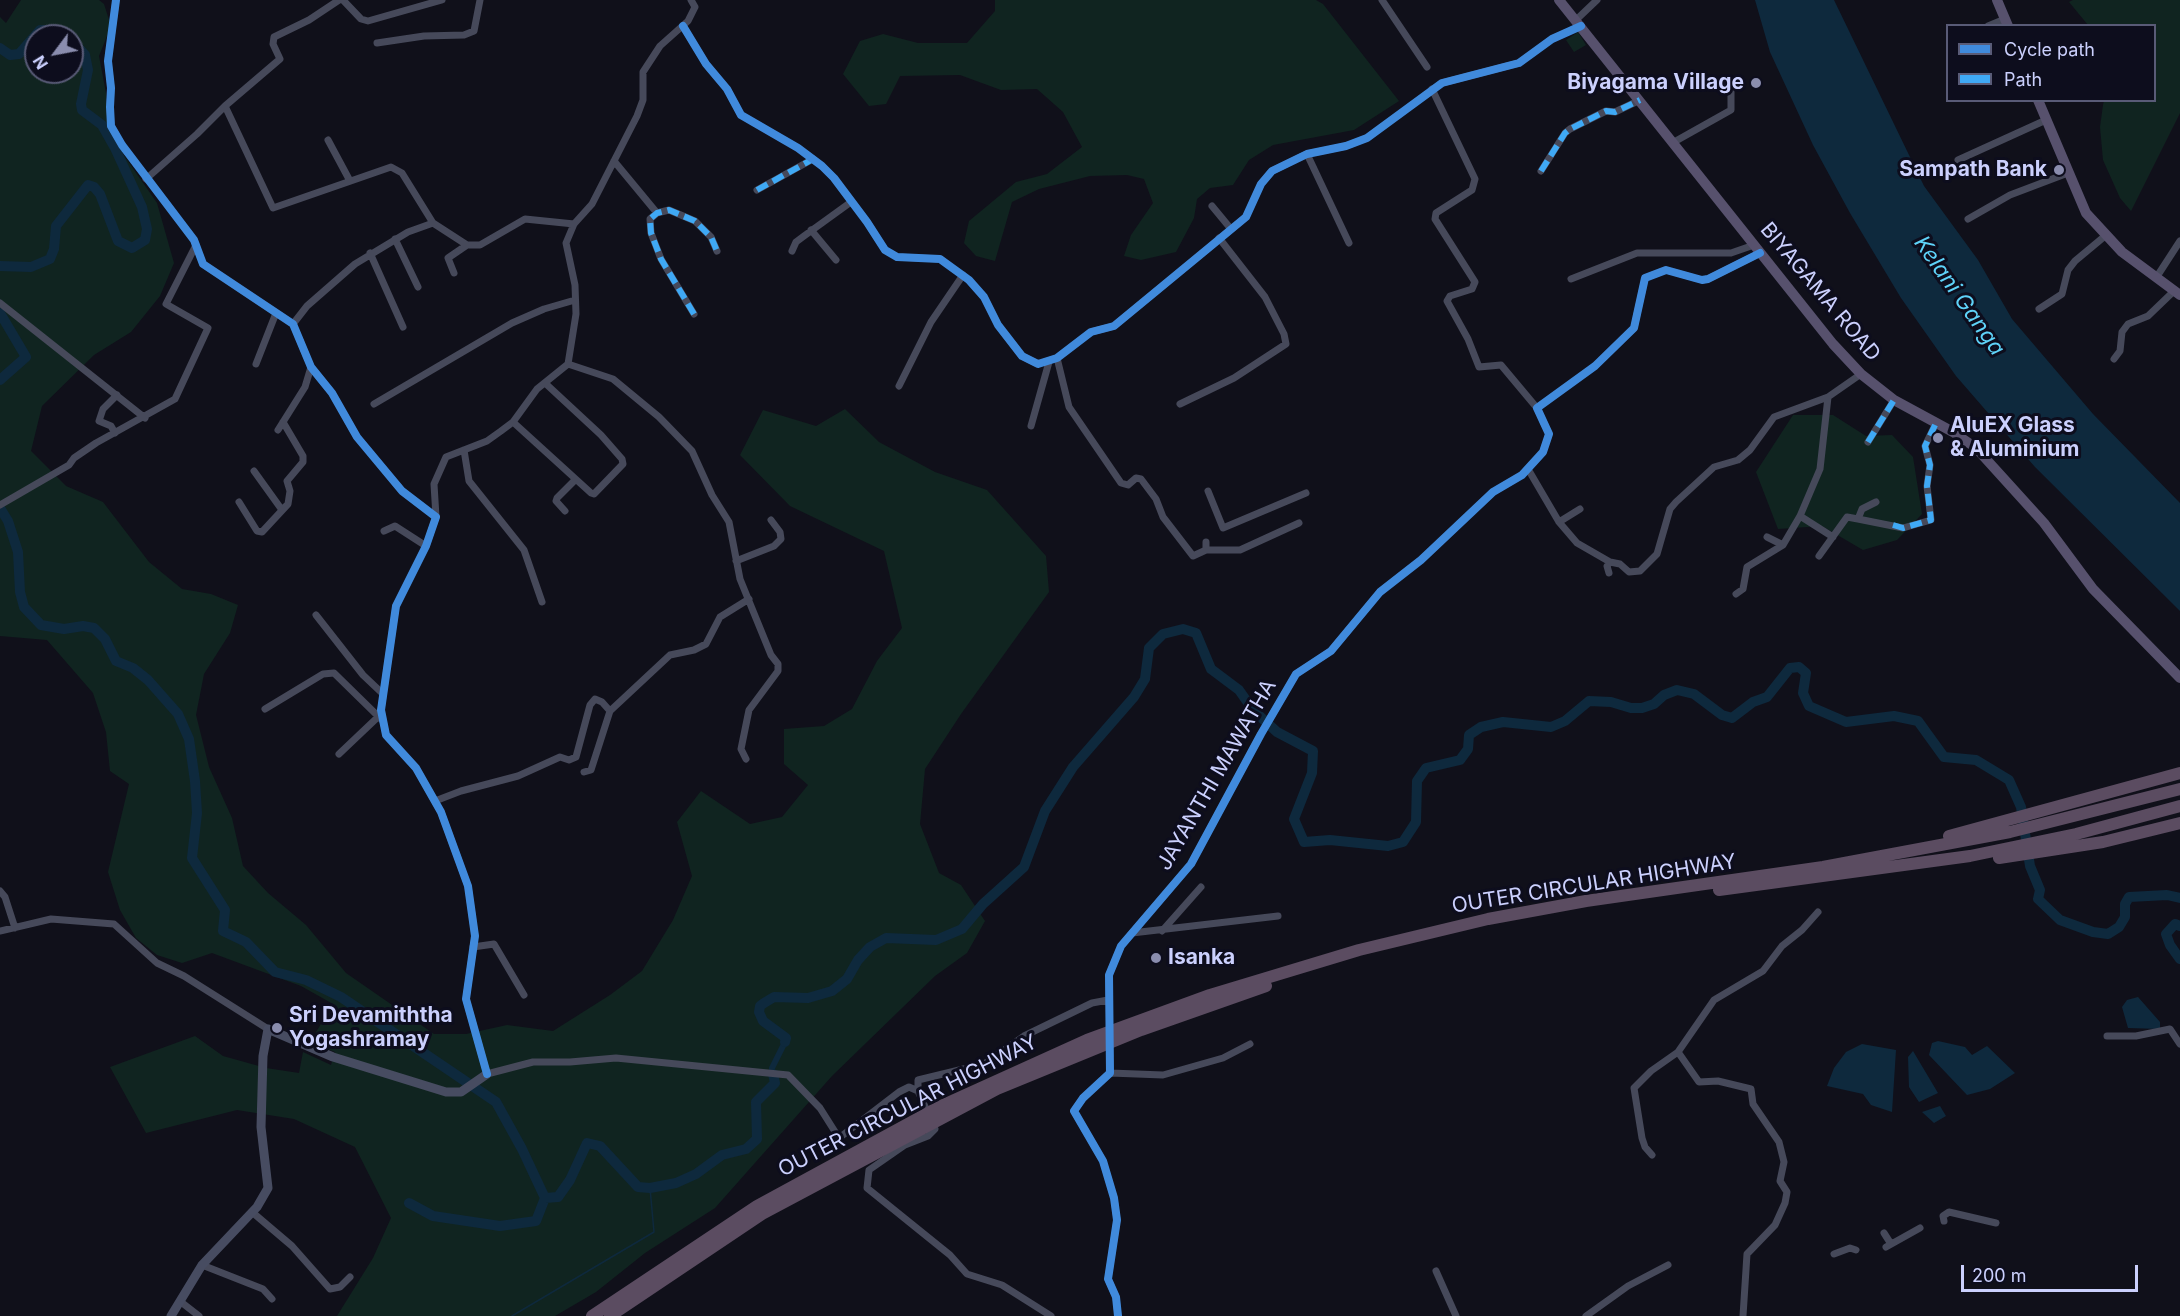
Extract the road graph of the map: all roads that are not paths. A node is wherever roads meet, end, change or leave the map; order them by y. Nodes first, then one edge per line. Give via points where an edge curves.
1 (116, 0) edge
2 (341, 0) edge
3 (442, 0) edge
4 (480, 0) edge
5 (691, 0) edge
6 (1382, 0) edge
7 (1560, 0) edge
8 (1597, 0) edge
9 (1997, 0) edge
10 (2007, 22) edge
11 (1579, 23) junction
12 (683, 26) junction
13 (377, 43) dead end
14 (1427, 67) dead end
15 (1741, 81) dead end
16 (1432, 89) junction
17 (1640, 100) junction
18 (2039, 102) edge
19 (225, 106) junction
20 (2046, 120) junction
21 (328, 140) dead end
22 (1674, 142) junction
23 (1307, 154) junction
24 (813, 159) junction
25 (1958, 160) dead end
26 (614, 161) junction
27 (1540, 171) dead end
28 (2068, 173) junction
29 (146, 179) junction
30 (350, 181) junction
31 (757, 190) dead end
32 (851, 202) junction
33 (1212, 206) dead end
34 (657, 213) junction
35 (1968, 219) dead end
36 (434, 223) junction
37 (574, 225) junction
38 (1231, 229) junction
39 (811, 230) junction
40 (2105, 236) junction
41 (1219, 238) junction
42 (395, 239) junction
43 (2180, 241) edge
44 (1349, 243) dead end
45 (196, 245) junction
46 (467, 245) junction
47 (1757, 249) junction
48 (717, 250) dead end
49 (792, 251) dead end
50 (370, 253) junction
51 (836, 260) dead end
52 (454, 273) dead end
53 (963, 275) junction
54 (2156, 278) junction
55 (1571, 279) dead end
56 (418, 287) dead end
57 (2177, 293) edge
58 (575, 300) junction
59 (0, 303) edge
60 (2039, 309) dead end
61 (276, 313) junction
62 (694, 314) dead end
63 (293, 324) junction
64 (403, 327) dead end
65 (1057, 358) junction
66 (2114, 358) dead end
67 (1049, 362) junction
68 (256, 364) dead end
69 (568, 364) junction
70 (311, 367) junction
71 (1861, 374) junction
72 (545, 383) junction
73 (899, 386) dead end
74 (117, 395) junction
75 (1828, 397) junction
76 (1894, 400) junction
77 (374, 404) dead end
78 (1180, 404) dead end
79 (1537, 408) junction
80 (145, 418) junction
81 (283, 422) junction
82 (513, 422) junction
83 (1936, 423) junction
84 (1031, 426) dead end
85 (278, 430) dead end
86 (116, 433) junction
87 (1868, 442) dead end
88 (464, 450) junction
89 (1528, 469) junction
90 (254, 471) dead end
91 (575, 480) junction
92 (1208, 491) dead end
93 (1306, 493) dead end
94 (239, 502) dead end
95 (1876, 502) dead end
96 (0, 505) edge
97 (1580, 509) dead end
98 (282, 510) junction
99 (565, 511) dead end
100 (1800, 516) junction
101 (436, 517) junction
102 (1858, 519) junction
103 (771, 520) dead end
104 (1558, 522) junction
105 (1299, 523) dead end
106 (384, 531) dead end
107 (1767, 537) dead end
108 (1833, 537) junction
109 (1206, 542) dead end
110 (1783, 545) junction
111 (426, 546) junction
112 (1206, 550) junction
113 (1820, 556) dead end
114 (735, 561) junction
115 (1610, 562) junction
116 (1609, 573) dead end
117 (1736, 594) dead end
118 (750, 599) junction
119 (542, 602) dead end
120 (316, 615) dead end
121 (2180, 678) edge
122 (382, 693) junction
123 (265, 709) dead end
124 (610, 711) junction
125 (381, 718) junction
126 (339, 754) dead end
127 (747, 759) dead end
128 (584, 772) dead end
129 (2180, 773) edge
130 (2180, 789) edge
131 (435, 801) junction
132 (2180, 806) edge
133 (2180, 823) edge
134 (1881, 856) junction
135 (1885, 869) junction
136 (1201, 887) dead end
137 (0, 891) edge
138 (1686, 891) junction
139 (1818, 912) dead end
140 (1278, 916) dead end
141 (15, 928) junction
142 (0, 931) edge
143 (1162, 931) junction
144 (1132, 933) junction
145 (473, 947) junction
146 (524, 995) dead end
147 (1107, 1002) junction
148 (268, 1029) junction
149 (2107, 1035) dead end
150 (1251, 1044) dead end
151 (2180, 1044) edge
152 (1678, 1052) junction
153 (1110, 1073) junction
154 (485, 1077) junction
155 (995, 1085) junction
156 (918, 1091) junction
157 (1652, 1155) dead end
158 (252, 1212) junction
159 (1944, 1221) dead end
160 (1996, 1223) dead end
161 (1920, 1228) dead end
162 (1884, 1233) dead end
163 (1856, 1250) dead end
164 (1834, 1254) dead end
165 (202, 1265) junction
166 (1668, 1265) dead end
167 (1436, 1271) dead end
168 (350, 1277) dead end
169 (272, 1299) dead end
170 (180, 1302) junction
171 (171, 1316) edge
172 (199, 1316) edge
173 (592, 1316) edge
174 (610, 1316) edge
175 (1051, 1316) edge
176 (1118, 1316) edge
177 (1456, 1316) edge
178 (1586, 1316) edge
179 (1743, 1316) edge

1 - 29 street via 108,61 111,126
2 - 3 street via 368,21
2 - 19 street via 274,38 280,59
4 - 13 street via 474,31
5 - 12 street via 692,14
6 - 14 street
7 - 11 main road, BIYAGAMA ROAD
8 - 11 street
9 - 10 main road
11 - 16 street via 1519,63
11 - 17 main road, BIYAGAMA ROAD
12 - 24 street via 741,115
12 - 26 street via 660,46 643,72 643,100
15 - 22 street via 1731,85 1731,110
16 - 23 street via 1367,138
16 - 79 street via 1475,179 1472,190 1436,213 1435,219 1474,282 1472,289 1450,296 1447,302 1477,364 1483,368 1501,365
17 - 22 main road, BIYAGAMA ROAD
17 - 27 street via 1570,129
18 - 20 main road
19 - 29 street
19 - 30 street via 273,208
20 - 25 street
20 - 28 main road
21 - 30 street
22 - 47 main road, BIYAGAMA ROAD
23 - 38 street via 1265,177 1250,213
23 - 44 street
24 - 31 street
24 - 32 street via 834,178
26 - 34 street
26 - 37 street via 592,204
28 - 35 street via 2010,195
28 - 40 main road via 2086,213
29 - 45 street
30 - 36 street via 397,168
32 - 39 street
32 - 53 street via 885,250 897,257 940,259
33 - 38 street
34 - 48 street via 669,210 695,221 711,237
34 - 62 street via 650,219 651,233 661,260
36 - 42 street
36 - 46 street
37 - 46 street via 525,219 480,245
37 - 58 street via 566,243
38 - 41 street
39 - 49 street via 796,242
39 - 51 street
40 - 54 main road
40 - 60 street via 2068,270 2062,294
41 - 65 street via 1113,326 1090,332
41 - 78 street via 1265,297 1286,344 1234,378
42 - 50 street
42 - 56 street
43 - 54 street
45 - 61 street via 203,264
45 - 80 street via 166,304 208,328 175,399
46 - 52 street via 448,258
47 - 55 street via 1731,253 1637,253
47 - 71 main road, BIYAGAMA ROAD
47 - 79 street via 1708,279 1665,270 1645,278 1634,328 1595,366
50 - 63 street via 313,301
50 - 64 street
53 - 67 street via 984,297 998,325 1022,356 1038,364
53 - 73 street via 931,322
54 - 57 main road
57 - 66 street via 2148,316 2128,324
58 - 69 street
58 - 77 street via 512,323
59 - 74 street
61 - 63 street
61 - 68 street
63 - 70 street
65 - 67 street
65 - 112 street via 1069,407 1121,483 1128,485 1136,478 1141,479 1186,551 1192,556
67 - 84 street
69 - 72 street
69 - 114 street via 612,379 630,391 692,452 711,495 729,522
70 - 81 street via 305,387
70 - 101 street via 381,467 402,491
71 - 75 street
71 - 76 main road, BIYAGAMA ROAD
72 - 82 street
72 - 91 street via 622,459 623,464 594,494
74 - 80 street
74 - 86 street via 103,409 99,421
75 - 100 street via 1820,470
75 - 115 street via 1774,417 1750,450 1738,460 1714,467 1676,502 1670,509 1657,554 1640,571 1629,572
76 - 83 main road, BIYAGAMA ROAD
76 - 87 street
79 - 89 street, JAYANTHI MAWATHA via 1549,434 1543,452
80 - 86 street
81 - 85 street
81 - 98 street via 303,462 287,481 288,504
82 - 88 street via 486,441
82 - 91 street
83 - 102 street via 1924,446 1930,465 1927,486 1931,520 1903,528
83 - 121 main road, BIYAGAMA ROAD via 1976,448 2044,523 2093,589
86 - 96 street
88 - 101 street via 446,457 434,484
88 - 119 street via 469,481 524,550
89 - 104 street
89 - 144 street, JAYANTHI MAWATHA via 1493,492 1421,560 1380,592 1330,651 1296,674 1191,864
90 - 98 street
91 - 99 street via 557,498
92 - 93 street via 1223,528
94 - 98 street via 257,531 262,532
95 - 102 street via 1862,509
97 - 104 street
100 - 108 street
100 - 110 street
101 - 111 street
102 - 108 street via 1847,517
103 - 114 street via 781,539 774,546
104 - 115 street via 1583,548
105 - 112 street via 1240,550
106 - 111 street via 395,526
107 - 110 street
108 - 113 street
109 - 112 street
110 - 117 street via 1747,567 1743,589
111 - 122 street via 396,606
114 - 118 street
115 - 116 street
118 - 124 street via 720,617 706,644 670,655
118 - 127 street via 778,664 773,680 749,710 741,750
120 - 122 street
122 - 125 street
123 - 125 street via 323,674 334,673
124 - 128 street via 591,770
124 - 131 street via 595,699 590,705 576,757 560,757 518,776
125 - 126 street
125 - 131 street via 392,745 416,768
129 - 134 highway
130 - 134 highway, OUTER CIRCULAR HIGHWAY via 2070,819
131 - 145 street via 468,886 475,918
132 - 135 highway, OUTER CIRCULAR HIGHWAY via 2014,848
133 - 135 highway via 2053,851
134 - 138 highway, OUTER CIRCULAR HIGHWAY
135 - 138 highway, OUTER CIRCULAR HIGHWAY
136 - 143 street
137 - 141 street
138 - 155 highway, OUTER CIRCULAR HIGHWAY via 1520,920 1306,969
139 - 152 street via 1782,946 1763,971 1714,1000
140 - 143 street
141 - 142 street
141 - 148 street via 51,919 114,924 157,963
143 - 144 street
144 - 147 street, JAYANTHI MAWATHA via 1121,946 1109,975
145 - 146 street via 494,944
145 - 154 street via 466,999
147 - 153 street, JAYANTHI MAWATHA
147 - 156 street via 1092,1003 1030,1033 984,1064 918,1080
148 - 154 street via 333,1057 446,1092 461,1092
148 - 158 street via 263,1056 261,1127 268,1188
149 - 151 street via 2136,1036 2170,1029
150 - 153 street via 1223,1058 1163,1075
152 - 157 street via 1634,1088 1642,1138
152 - 179 street via 1699,1082 1718,1081 1751,1089 1753,1104 1779,1143 1784,1162 1780,1181 1787,1192 1785,1203 1775,1225 1747,1254
153 - 176 street via 1074,1111 1103,1161 1114,1198 1117,1220 1108,1280 1116,1297
154 - 156 street via 526,1063 616,1058 788,1075 820,1108 839,1138 899,1092 909,1087
155 - 173 highway, OUTER CIRCULAR HIGHWAY via 756,1206
155 - 174 highway, OUTER CIRCULAR HIGHWAY via 762,1214
156 - 175 street via 935,1129 868,1170 867,1188 950,1255 967,1274 1002,1285
158 - 165 street
158 - 168 street via 292,1246 330,1289 340,1287
159 - 160 street via 1942,1216 1949,1212
161 - 162 street via 1888,1245
163 - 164 street via 1850,1248
165 - 169 street via 247,1281 269,1293
165 - 170 street
166 - 178 street via 1628,1286
167 - 177 street
170 - 171 street
170 - 172 street

